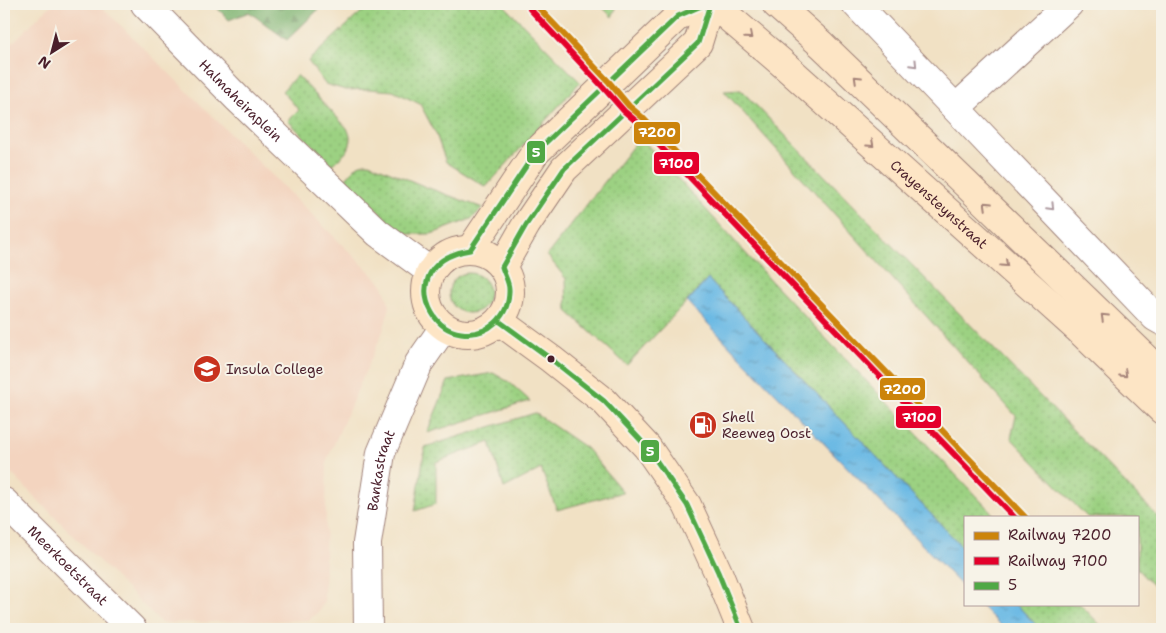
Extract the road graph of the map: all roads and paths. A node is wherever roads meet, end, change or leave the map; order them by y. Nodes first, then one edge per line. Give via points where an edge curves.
1 (144, 4) edge
2 (710, 4) edge
3 (776, 4) edge
4 (856, 4) edge
5 (1069, 4) edge
6 (956, 108) junction
7 (470, 250) junction
8 (502, 266) junction
9 (431, 272) junction
10 (499, 321) junction
11 (1162, 321) edge
12 (444, 327) junction
13 (1162, 377) edge
14 (1162, 410) edge
15 (4, 502) edge
16 (132, 629) edge
17 (368, 629) edge
18 (741, 629) edge

1 - 9 street, Halmaheiraplein via 378,232
2 - 7 street via 678,16 535,153
2 - 8 street via 698,43 564,169
2 -> 14 street, Crayensteynstraat via 1077,328
13 -> 3 street
4 -> 6 street
5 - 6 street
6 -> 11 street
7 - 8 street via 482,252
7 - 9 street via 447,255
8 - 10 street via 508,277 510,300
9 - 12 street via 426,296 429,308
10 - 12 street via 479,333 466,334
10 - 18 street via 604,401 647,447 687,505
12 - 17 street, Bankastraat via 419,363 381,453 367,543
15 - 16 street, Meerkoetstraat

